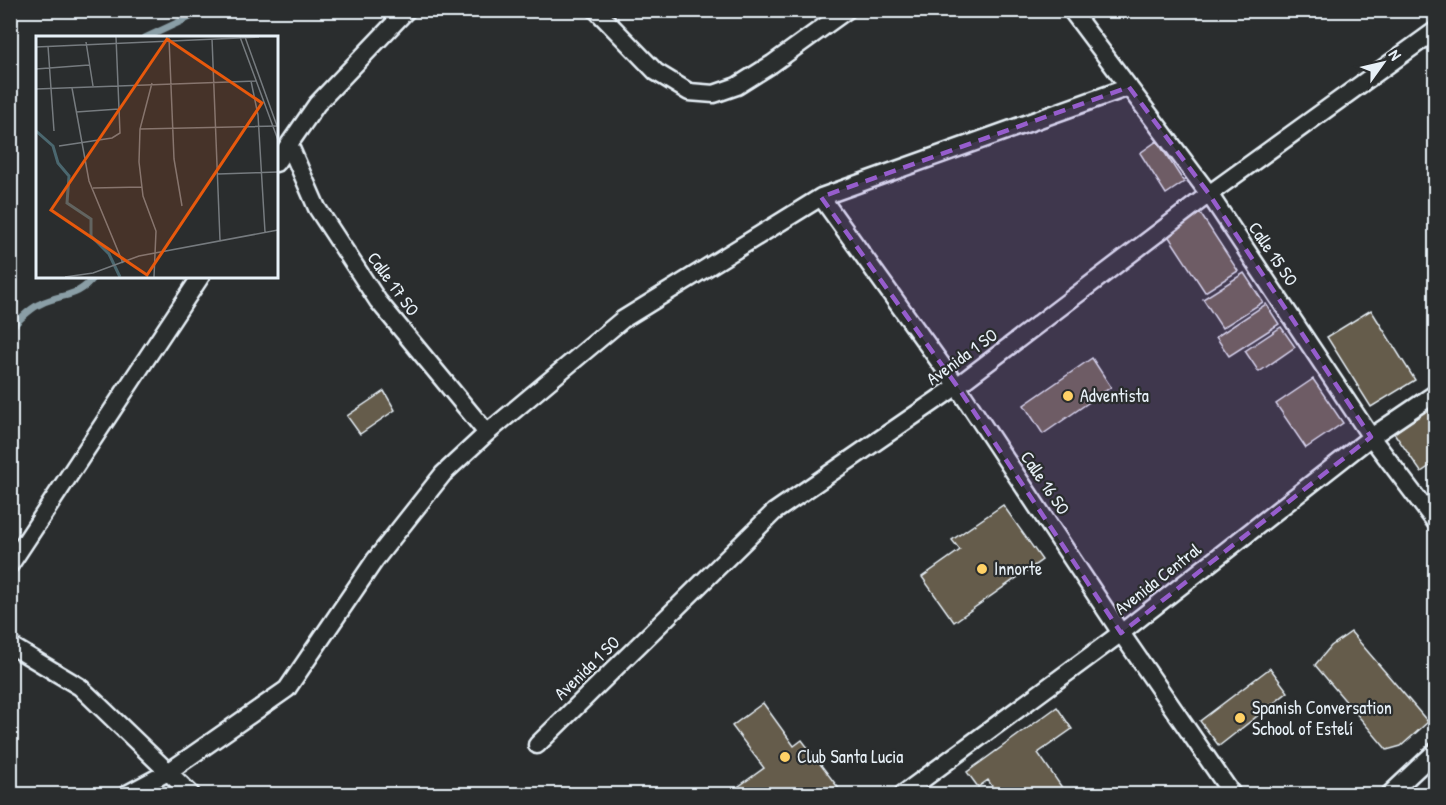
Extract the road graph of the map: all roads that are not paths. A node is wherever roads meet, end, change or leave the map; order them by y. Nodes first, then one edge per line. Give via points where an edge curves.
1 (407, 10) edge
2 (596, 10) edge
3 (847, 10) edge
4 (1071, 10) edge
5 (1436, 30) edge
6 (1129, 87) junction
7 (289, 144) junction
8 (278, 160) edge
9 (1209, 194) junction
10 (821, 197) junction
11 (200, 278) edge
12 (957, 386) junction
13 (1436, 393) edge
14 (487, 434) junction
15 (1371, 437) junction
16 (1436, 523) edge
17 (10, 565) edge
18 (1121, 633) junction
19 (10, 645) edge
20 (537, 744) dead end
21 (1436, 751) edge
22 (168, 772) junction
23 (127, 795) edge
24 (191, 795) edge
25 (903, 795) edge
26 (1232, 795) edge
27 (1390, 795) edge

1 - 7 street via 317,104
2 - 3 street via 656,72 688,92 714,94 737,86 772,64
4 - 6 street, Calle 15 SO
5 - 9 street, Avenida 1 SO
6 - 9 street, Calle 15 SO
6 - 10 street
7 - 8 street
7 - 14 street, Calle 17 SO via 317,208 378,301
9 - 12 street, Avenida 1 SO
9 - 15 street, Calle 15 SO
10 - 12 street, Calle 16 SO
10 - 14 street via 622,320
11 - 17 street
12 - 18 street, Calle 16 SO
12 - 20 street, Avenida 1 SO via 774,512
13 - 15 street, Avenida Central
14 - 22 street via 443,474 375,560 287,689
15 - 16 street, Calle 15 SO
15 - 18 street, Avenida Central
18 - 25 street, Avenida Central
18 - 26 street, Calle 16 SO
19 - 22 street via 80,687
21 - 27 street
22 - 23 street
22 - 24 street

